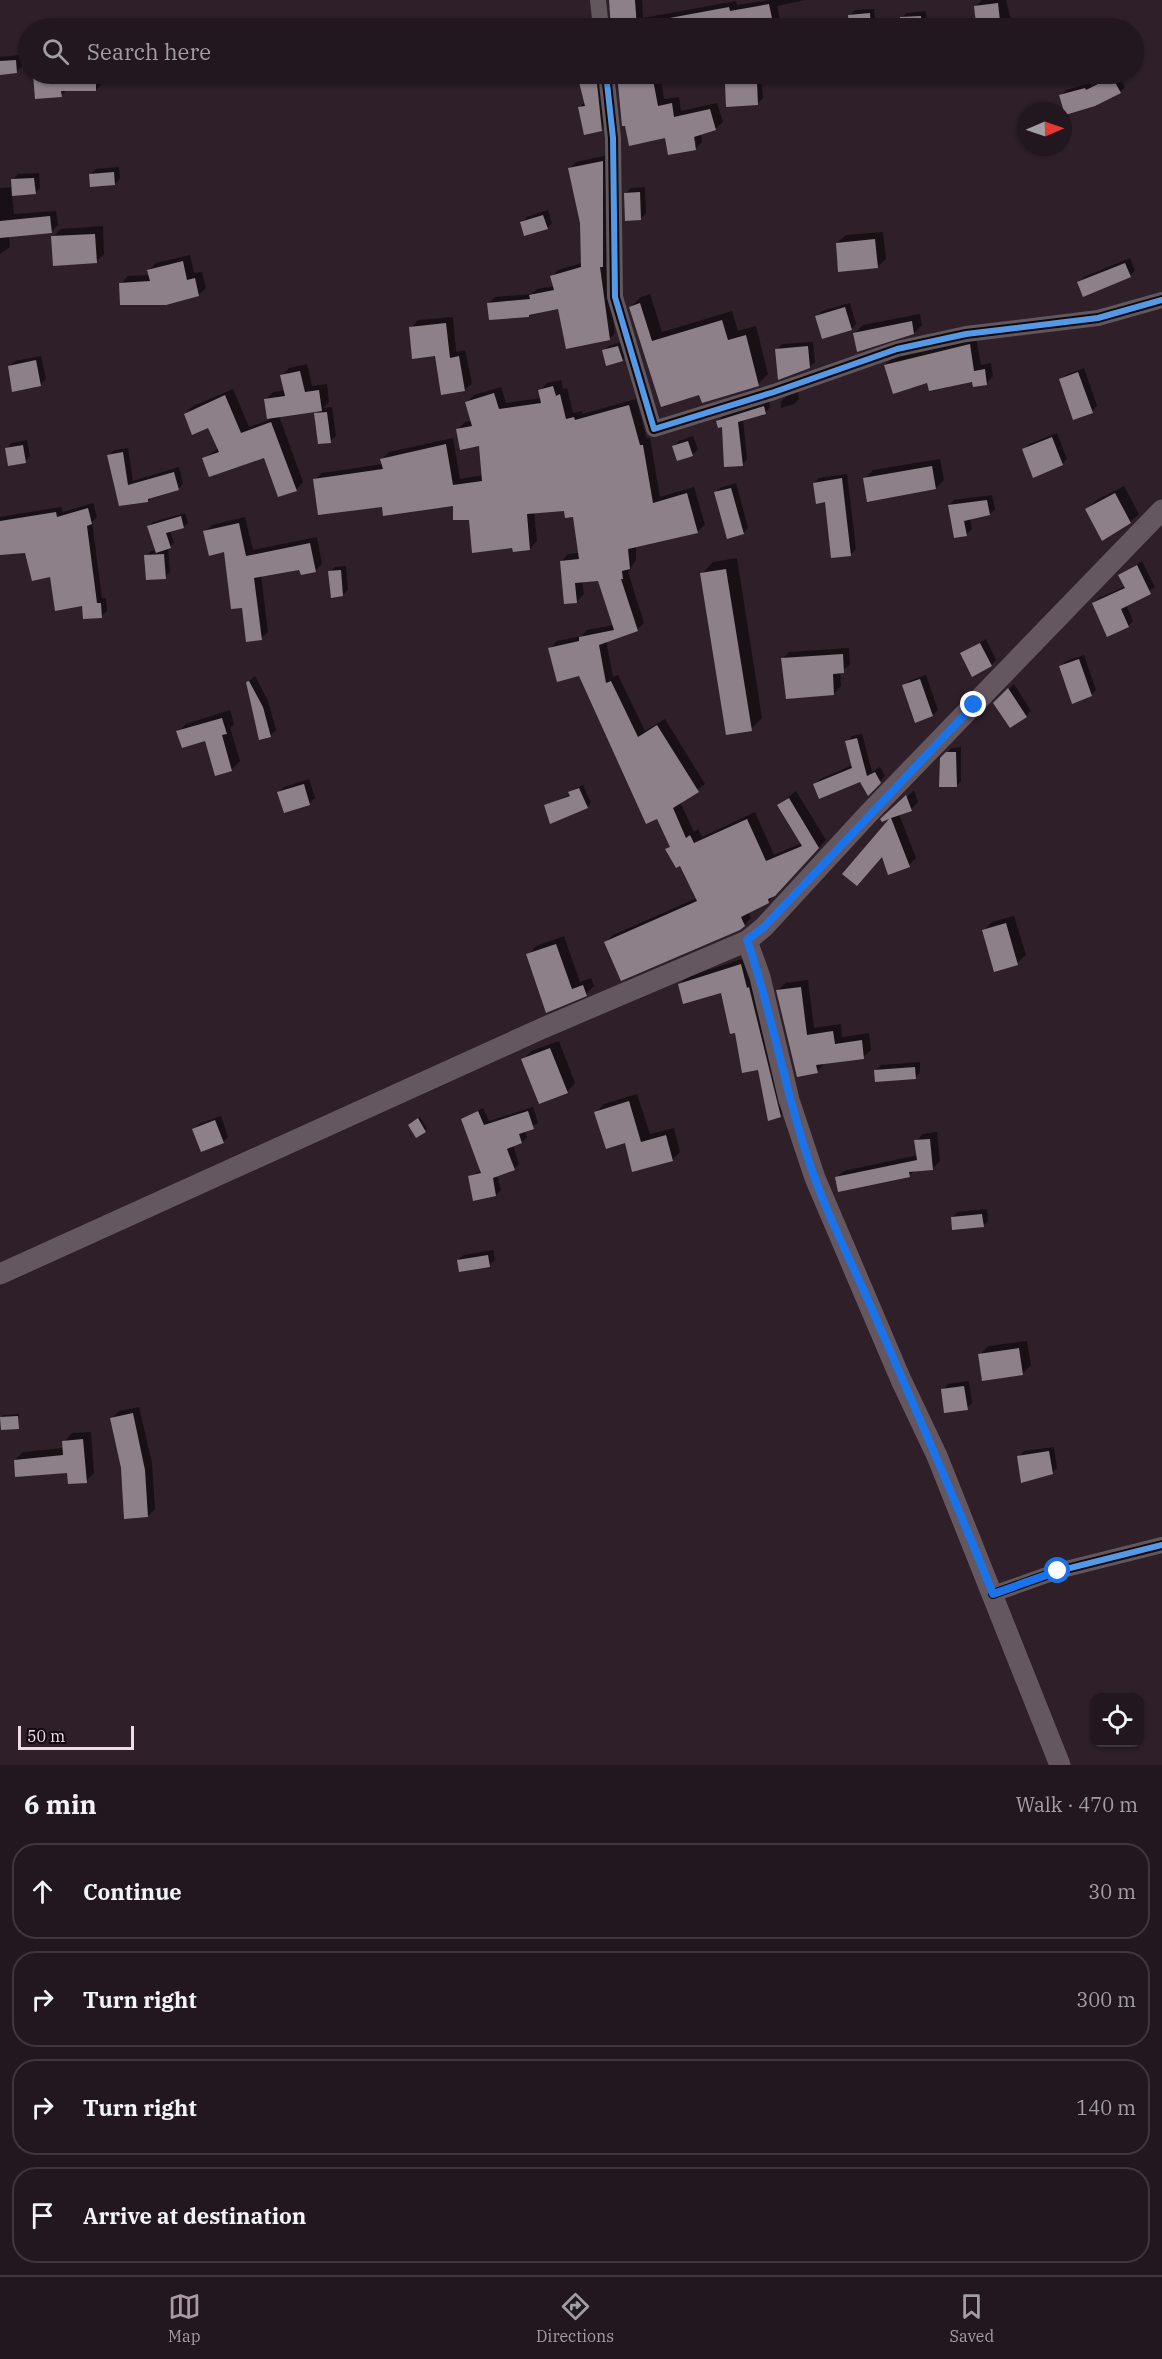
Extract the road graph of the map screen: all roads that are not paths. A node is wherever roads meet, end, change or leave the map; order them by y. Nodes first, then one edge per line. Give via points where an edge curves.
1 (598, 0) edge
2 (600, 18) edge
3 (607, 84) edge
4 (1162, 300) edge
5 (1162, 510) edge
6 (747, 940) junction
7 (0, 1274) edge
8 (1162, 1545) edge
9 (993, 1594) junction
10 (1060, 1765) edge

1 - 2 street
3 - 4 street via 613,138 615,297 654,429 897,349 966,334 1098,318
5 - 6 main road via 764,927
6 - 7 main road
6 - 9 main road via 760,977 789,1100 815,1178
8 - 9 street via 1058,1571
9 - 10 main road

